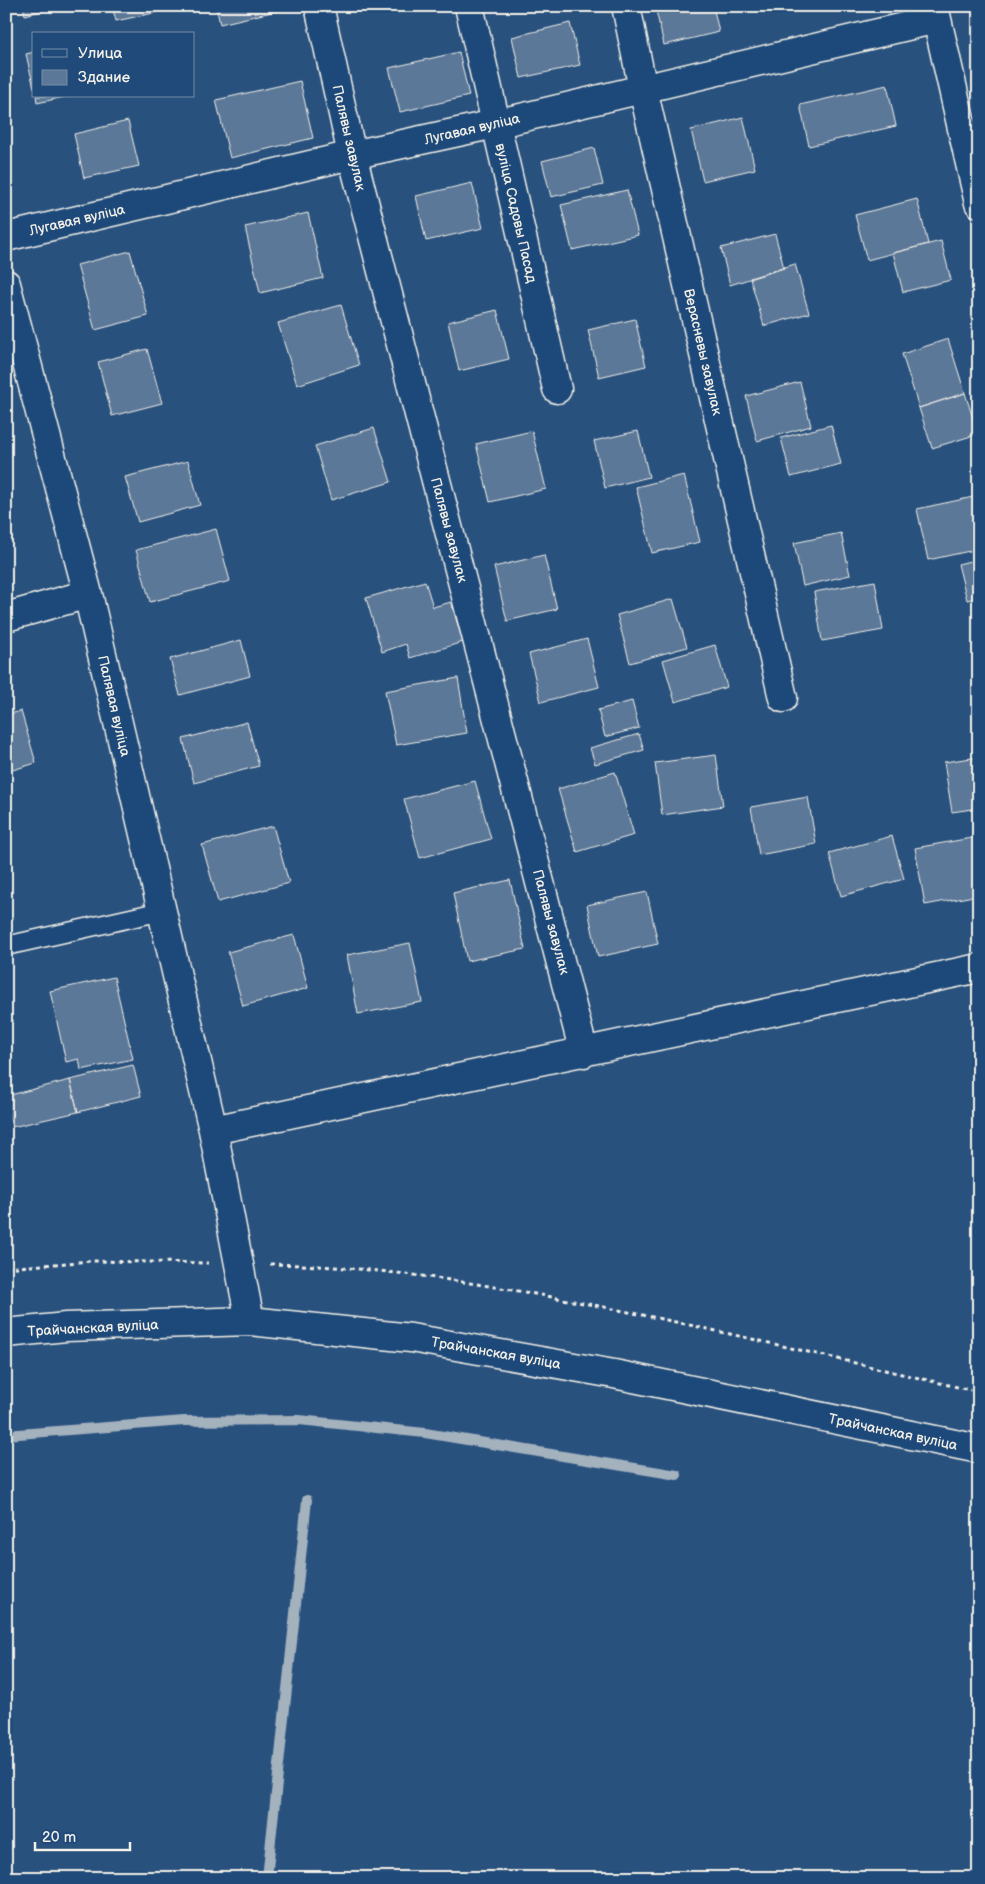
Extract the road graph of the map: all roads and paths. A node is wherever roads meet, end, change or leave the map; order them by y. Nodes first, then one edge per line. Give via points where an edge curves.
1 (319, 6) edge
2 (469, 6) edge
3 (626, 6) edge
4 (936, 12) edge
5 (643, 88) junction
6 (495, 124) junction
7 (352, 155) junction
8 (979, 203) edge
9 (6, 237) edge
10 (6, 284) edge
11 (557, 389) dead end
12 (88, 594) junction
13 (6, 617) edge
14 (783, 698) dead end
15 (162, 911) junction
16 (6, 946) edge
17 (979, 968) edge
18 (584, 1052) junction
19 (213, 1130) junction
20 (238, 1263) junction
21 (6, 1268) edge
22 (250, 1321) junction
23 (6, 1333) edge
24 (979, 1392) edge
25 (979, 1449) edge

1 - 7 street, Палявы завулак
2 - 6 street, вуліца Садовы Пасад
3 - 5 street, Верасневы завулак
4 - 5 street, Лугавая вуліца
4 - 8 street
5 - 6 street, Лугавая вуліца
5 - 14 street, Верасневы завулак
6 - 7 street, Лугавая вуліца
6 - 11 street, вуліца Садовы Пасад
7 - 9 street, Лугавая вуліца
7 - 18 street, Палявы завулак
10 - 12 street, Палявая вуліца
12 - 13 street
12 - 15 street, Палявая вуліца
15 - 16 lane
15 - 19 street, Палявая вуліца
17 - 18 street
18 - 19 street
19 - 20 street, Палявая вуліца
20 - 21 path via 91,1261
20 - 22 street, Палявая вуліца
20 - 24 path via 312,1265 491,1286 641,1314
22 - 23 street, Трайчанская вуліца via 66,1327
22 - 25 street, Трайчанская вуліца via 411,1338 614,1374

